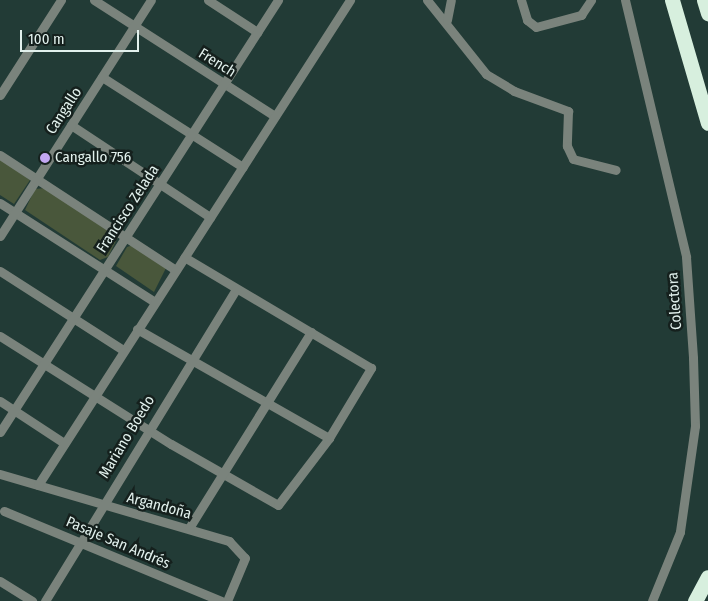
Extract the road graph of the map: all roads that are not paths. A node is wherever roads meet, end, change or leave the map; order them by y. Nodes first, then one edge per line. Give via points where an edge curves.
1 (61, 0) edge
2 (94, 0) edge
3 (151, 0) edge
4 (208, 0) edge
5 (278, 0) edge
6 (350, 0) edge
7 (427, 0) edge
8 (451, 0) edge
9 (520, 0) edge
10 (591, 0) edge
11 (625, 0) edge
12 (672, 0) edge
13 (704, 0) edge
14 (708, 13) edge
15 (447, 20) junction
16 (134, 26) junction
17 (257, 32) junction
18 (102, 77) junction
19 (225, 84) junction
20 (0, 95) edge
21 (275, 116) junction
22 (707, 120) edge
23 (71, 125) junction
24 (708, 132) edge
25 (192, 135) junction
26 (0, 155) edge
27 (243, 167) junction
28 (616, 170) dead end
29 (37, 178) junction
30 (161, 185) junction
31 (0, 203) edge
32 (15, 212) junction
33 (210, 217) junction
34 (0, 236) edge
35 (127, 238) junction
36 (184, 257) junction
37 (105, 270) junction
38 (176, 270) junction
39 (0, 272) edge
40 (236, 289) junction
41 (154, 302) junction
42 (74, 319) junction
43 (138, 328) junction
44 (311, 332) junction
45 (0, 336) edge
46 (123, 350) junction
47 (191, 358) junction
48 (44, 364) junction
49 (94, 396) junction
50 (0, 401) edge
51 (269, 401) junction
52 (14, 410) junction
53 (146, 430) junction
54 (0, 432) edge
55 (329, 438) junction
56 (64, 443) junction
57 (0, 474) edge
58 (223, 474) junction
59 (38, 485) junction
60 (103, 505) junction
61 (4, 511) dead end
62 (189, 528) junction
63 (81, 542) junction
64 (708, 577) edge
65 (0, 580) edge
66 (199, 592) junction
67 (32, 601) edge
68 (45, 601) edge
69 (194, 601) edge
70 (220, 601) edge
71 (227, 601) edge
72 (652, 601) edge
73 (696, 601) edge

1 - 20 street
2 - 16 street, French
3 - 16 street, Cangallo
4 - 17 street
5 - 17 street, Francisco Zelada
6 - 21 street
7 - 15 street
8 - 15 street
9 - 10 street via 527,20 536,27 581,15
11 - 72 street, Colectora via 684,247 693,358 695,426 680,532
12 - 22 highway
13 - 14 highway
15 - 28 street via 471,59 493,79 568,111 567,146 572,159
16 - 18 street, Cangallo
16 - 19 street, French
17 - 19 street, Francisco Zelada
18 - 23 street, Cangallo
18 - 25 street
19 - 21 street, French
19 - 25 street, Francisco Zelada
21 - 27 street
22 - 24 highway
23 - 29 street, Cangallo
23 - 30 street
25 - 27 street
25 - 30 street, Francisco Zelada
26 - 29 street
27 - 33 street
29 - 32 street, Cangallo
29 - 35 street
30 - 33 street
30 - 35 street, Francisco Zelada
31 - 32 street
32 - 34 street, Cangallo
32 - 37 street
33 - 36 street
35 - 37 street, Francisco Zelada
35 - 38 street
36 - 38 street
36 - 40 street
37 - 41 street
37 - 42 street, Francisco Zelada
38 - 41 street
39 - 42 street
40 - 44 street
40 - 47 street, Mariano Boedo
41 - 43 street
42 - 46 street
42 - 48 street, Francisco Zelada
43 - 46 street
43 - 47 street
44 - 51 street
44 - 55 street via 371,368
45 - 48 street
46 - 49 street
47 - 51 street
47 - 53 street, Mariano Boedo
48 - 49 street
48 - 52 street, Francisco Zelada
49 - 53 street
49 - 56 street
50 - 52 street
51 - 55 street
51 - 58 street
52 - 54 street, Francisco Zelada
52 - 56 street
53 - 58 street
53 - 60 street, Mariano Boedo
55 - 58 street via 278,506
56 - 59 street
57 - 59 street, Argandoña
58 - 62 street
59 - 60 street, Argandoña
60 - 62 street, Argandoña
60 - 63 street, Mariano Boedo
61 - 63 street, Pasaje San Andrés
62 - 71 street, Argandoña via 224,539 245,558
63 - 66 street, Pasaje San Andrés
63 - 68 street, Mariano Boedo
64 - 73 highway
65 - 67 street
66 - 69 street
66 - 70 street, Pasaje San Andrés

